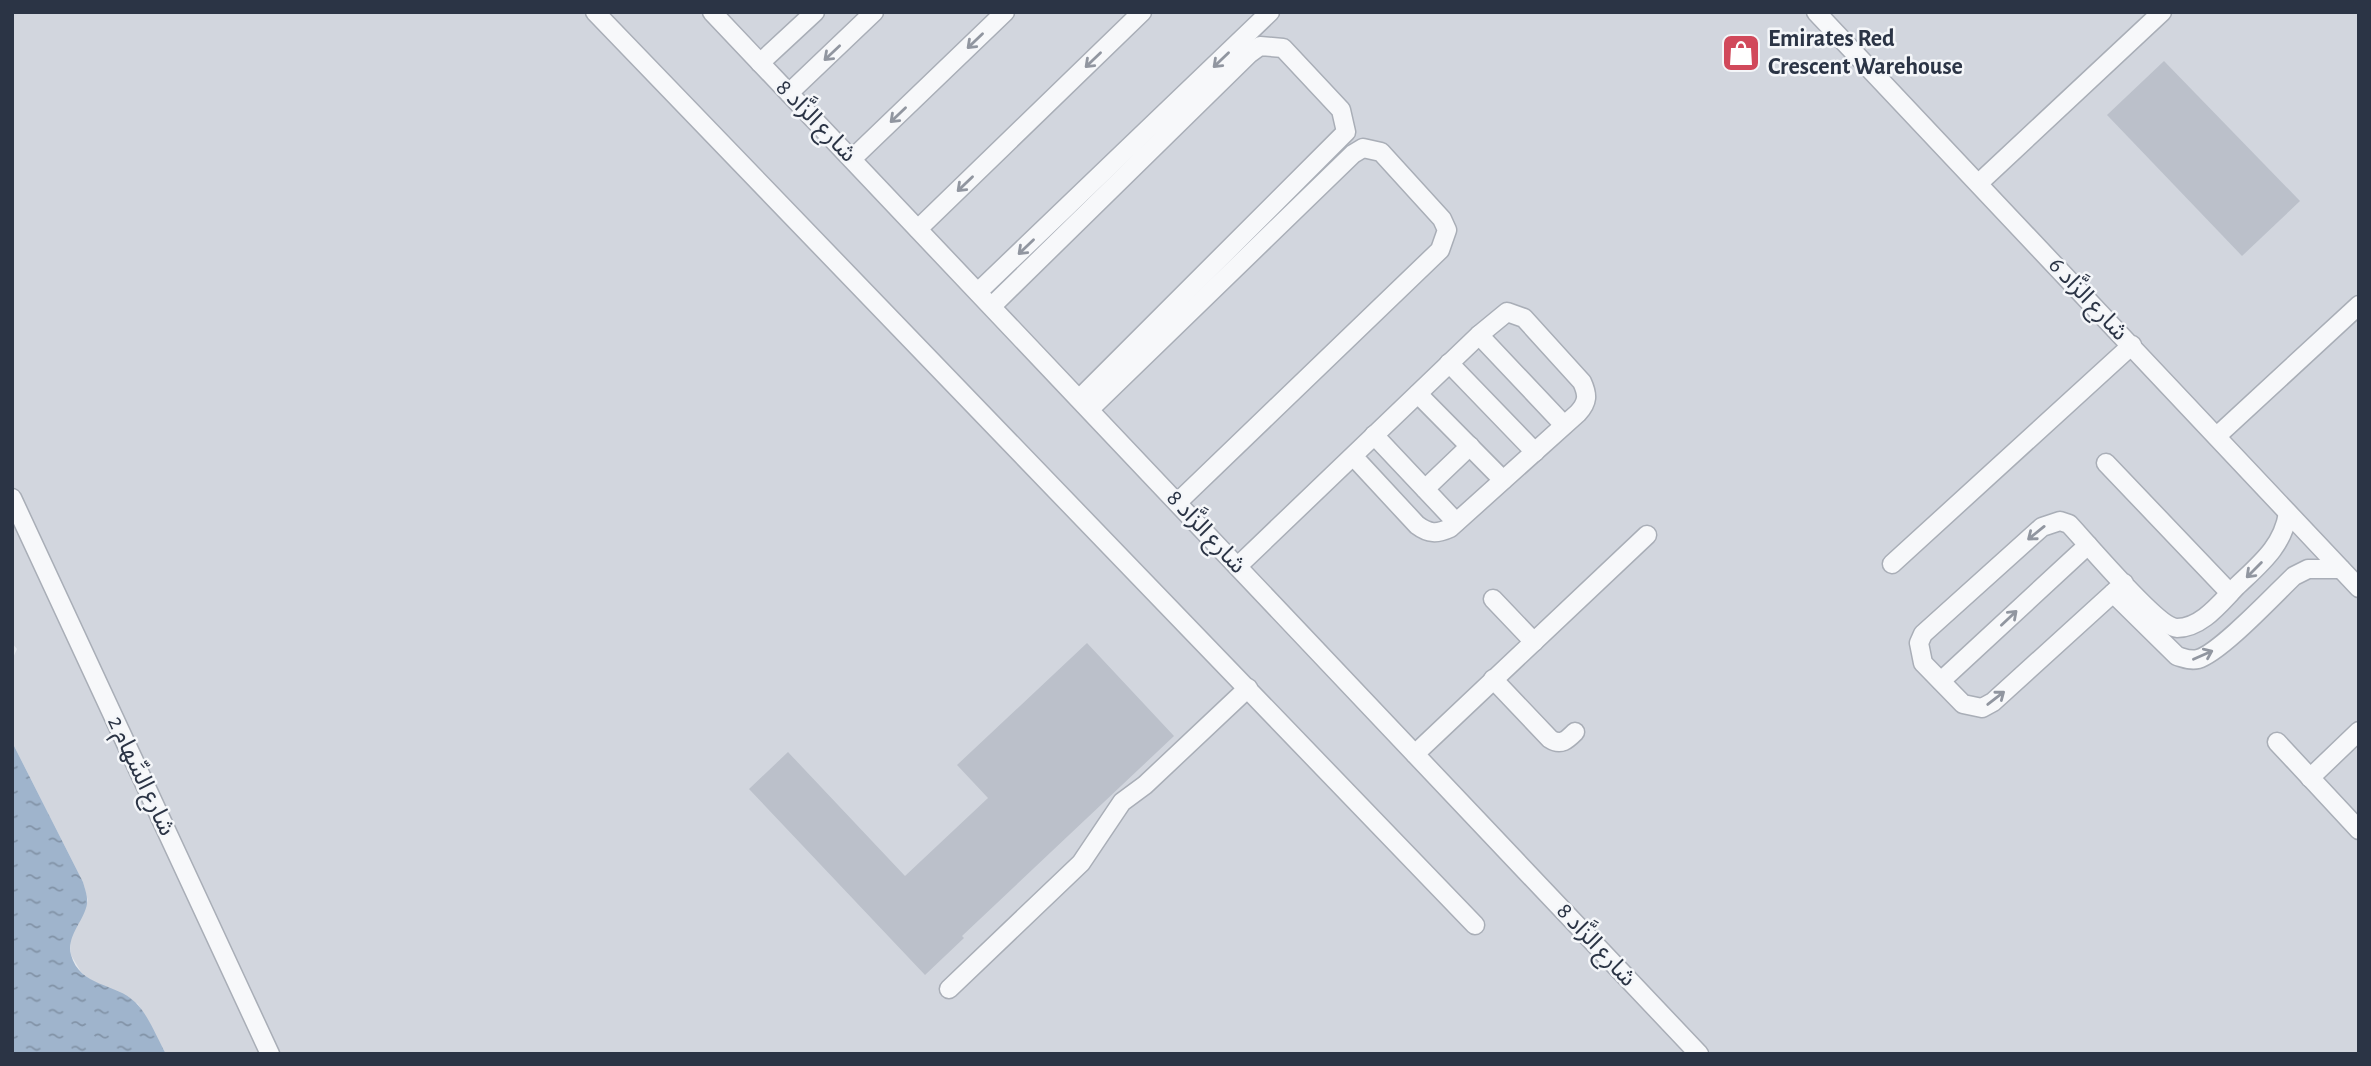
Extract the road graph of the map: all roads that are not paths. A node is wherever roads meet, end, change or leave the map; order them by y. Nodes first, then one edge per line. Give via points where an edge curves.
1 (596, 12) edge
2 (712, 12) edge
3 (815, 12) edge
4 (874, 12) edge
5 (1005, 12) edge
6 (1142, 12) edge
7 (1270, 12) edge
8 (2162, 12) edge
9 (1821, 14) edge
10 (760, 63) junction
11 (789, 93) junction
12 (852, 159) junction
13 (1979, 183) junction
14 (918, 229) junction
15 (978, 292) junction
16 (2359, 305) edge
17 (992, 306) junction
18 (1479, 335) junction
19 (2132, 345) junction
20 (1449, 363) junction
21 (1418, 394) junction
22 (1085, 404) junction
23 (1564, 425) junction
24 (1374, 435) junction
25 (2217, 436) junction
26 (1470, 446) junction
27 (1535, 452) junction
28 (1353, 456) junction
29 (2106, 463) dead end
30 (1503, 480) junction
31 (1424, 489) junction
32 (12, 498) edge
33 (1178, 502) junction
34 (2288, 513) junction
35 (1456, 522) junction
36 (1647, 535) dead end
37 (2088, 545) junction
38 (1892, 564) dead end
39 (1238, 566) junction
40 (2341, 569) junction
41 (2119, 588) junction
42 (2359, 588) edge
43 (2230, 593) junction
44 (1493, 599) dead end
45 (1534, 642) junction
46 (1493, 679) junction
47 (1941, 681) junction
48 (1248, 688) junction
49 (2359, 731) edge
50 (1575, 732) dead end
51 (2277, 743) dead end
52 (1415, 754) junction
53 (2310, 778) junction
54 (2359, 830) edge
55 (1475, 925) dead end
56 (950, 989) dead end
57 (270, 1054) edge
58 (1699, 1054) edge

1 - 48 street
2 - 10 street, شارع الزَّاد 8
3 - 10 street
4 -> 11 street
5 -> 12 street
6 -> 14 street
7 -> 15 street
8 - 13 street
9 - 13 street, شارع الزَّاد 6
10 - 11 street, شارع الزَّاد 8
11 - 12 street, شارع الزَّاد 8
12 - 14 street, شارع الزَّاد 8
13 - 19 street, شارع الزَّاد 6
14 - 15 street, شارع الزَّاد 8
15 - 17 street, شارع الزَّاد 8
16 - 25 street
17 - 22 street, شارع الزَّاد 8
17 - 22 street via 1249,54 1260,46 1283,48 1341,110 1346,132
18 - 20 street
18 - 23 street
18 - 23 street via 1507,312 1524,318 1588,393 1585,405
19 - 25 street, شارع الزَّاد 6
19 - 38 street
20 - 21 street
20 - 27 street
21 - 24 street
21 - 26 street
22 - 33 street, شارع الزَّاد 8
22 - 33 street via 1353,154 1363,148 1381,152 1443,219 1447,230 1440,250
23 - 27 street
24 - 28 street
24 - 31 street
25 - 34 street, شارع الزَّاد 6
26 - 30 street
26 - 31 street
27 - 30 street
28 - 35 street via 1426,531 1438,533
28 - 39 street
29 - 43 street
30 - 35 street
31 - 35 street
32 - 57 street, شارع السِّهام 2
33 - 39 street, شارع الزَّاد 8
34 - 40 street, شارع الزَّاد 6
34 -> 43 street via 2286,532 2278,544
36 - 45 street
37 - 41 street
47 -> 37 street
37 -> 47 street via 2069,524 2060,521 2042,527 1923,634 1919,643 1923,663
39 - 52 street, شارع الزَّاد 8
41 -> 40 street via 2177,656 2188,660 2216,648 2294,576 2308,569
40 - 42 street, شارع الزَّاد 6
41 - 43 street via 2165,625 2177,628 2209,615
47 -> 41 street via 1972,708 1993,702
44 - 45 street
45 - 46 street
46 - 50 street via 1556,742 1565,742
46 - 52 street
48 - 55 street
48 - 56 street via 1122,802 1073,871
49 - 53 street
51 - 53 street
52 - 58 street, شارع الزَّاد 8
53 - 54 street

